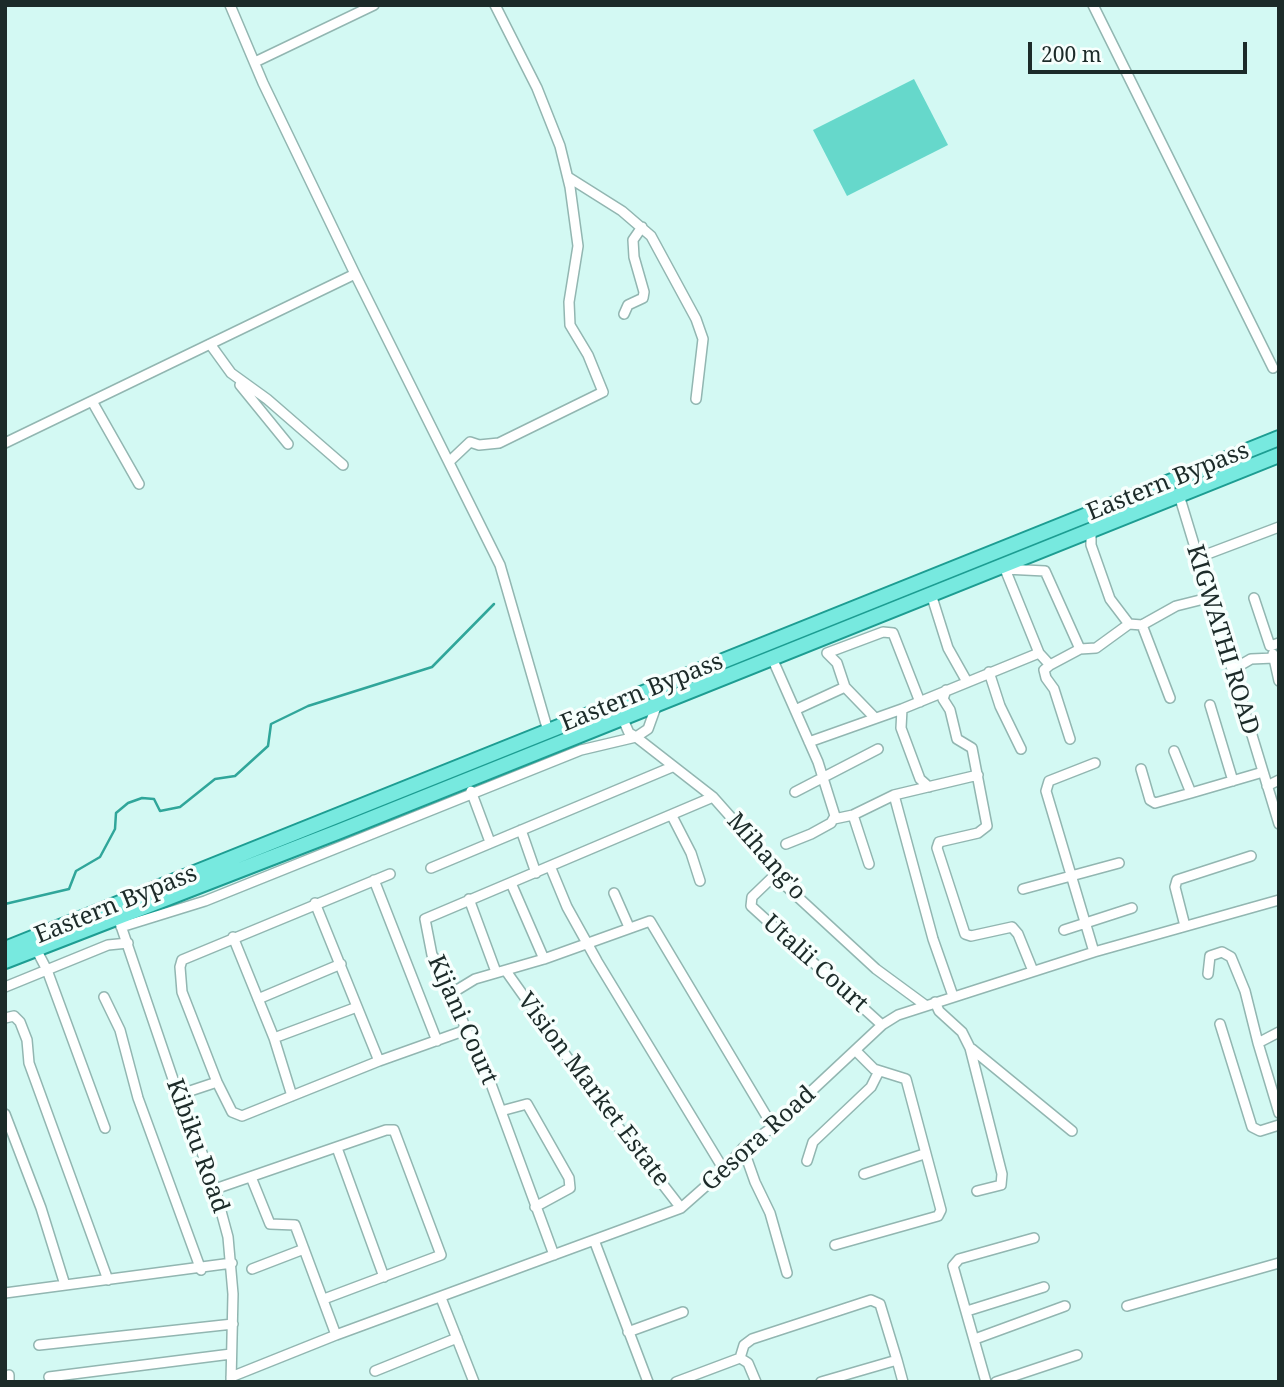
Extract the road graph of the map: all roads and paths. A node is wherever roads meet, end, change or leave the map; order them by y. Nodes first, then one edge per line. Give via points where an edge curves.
1 (230, 5) edge
2 (374, 5) edge
3 (495, 5) edge
4 (1093, 5) edge
5 (255, 62) junction
6 (568, 177) junction
7 (642, 227) junction
8 (355, 274) junction
9 (624, 314) dead end
10 (210, 344) junction
11 (1273, 368) dead end
12 (231, 373) junction
13 (696, 399) dead end
14 (93, 403) junction
15 (1279, 438) edge
16 (5, 443) edge
17 (288, 444) dead end
18 (1279, 455) edge
19 (451, 460) junction
20 (343, 466) dead end
21 (139, 484) dead end
22 (1179, 495) junction
23 (1279, 527) edge
24 (1091, 530) junction
25 (1197, 558) junction
26 (1007, 566) junction
27 (931, 594) junction
28 (1254, 597) dead end
29 (1208, 598) junction
30 (884, 613) junction
31 (1129, 624) junction
32 (1142, 625) junction
33 (892, 633) junction
34 (1275, 644) edge
35 (1080, 649) junction
36 (1038, 653) junction
37 (772, 658) junction
38 (1274, 658) junction
39 (1050, 665) junction
40 (1232, 670) junction
41 (989, 672) junction
42 (966, 680) junction
43 (1279, 681) edge
44 (845, 687) junction
45 (946, 690) junction
46 (1170, 698) dead end
47 (920, 702) junction
48 (657, 704) junction
49 (1210, 705) dead end
50 (902, 709) junction
51 (795, 710) junction
52 (622, 717) junction
53 (875, 718) junction
54 (548, 731) junction
55 (575, 736) junction
56 (636, 737) junction
57 (1070, 739) dead end
58 (809, 742) junction
59 (878, 749) dead end
60 (1021, 749) dead end
61 (581, 750) junction
62 (1174, 751) dead end
63 (1095, 763) dead end
64 (672, 767) junction
65 (1140, 769) dead end
66 (1263, 772) junction
67 (823, 775) junction
68 (978, 775) junction
69 (467, 780) junction
70 (1279, 780) edge
71 (1233, 781) junction
72 (1267, 786) junction
73 (929, 787) junction
74 (795, 792) dead end
75 (1191, 793) junction
76 (473, 795) junction
77 (894, 796) junction
78 (713, 797) junction
79 (853, 815) junction
80 (333, 816) junction
81 (672, 816) junction
82 (834, 819) junction
83 (388, 820) junction
84 (1279, 824) edge
85 (521, 830) junction
86 (340, 831) junction
87 (490, 842) junction
88 (786, 844) dead end
89 (1251, 856) dead end
90 (1119, 863) dead end
91 (869, 864) dead end
92 (550, 866) junction
93 (431, 868) dead end
94 (236, 872) junction
95 (778, 872) junction
96 (536, 873) junction
97 (390, 874) dead end
98 (1071, 875) junction
99 (374, 880) junction
100 (700, 881) dead end
101 (511, 883) junction
102 (243, 886) junction
103 (1023, 889) dead end
104 (614, 893) dead end
105 (469, 899) junction
106 (1279, 900) edge
107 (315, 903) junction
108 (1132, 908) dead end
109 (120, 922) junction
110 (1086, 924) junction
111 (1185, 926) junction
112 (629, 927) junction
113 (1064, 930) dead end
114 (233, 937) junction
115 (587, 942) junction
116 (128, 943) junction
117 (5, 949) edge
118 (36, 949) junction
119 (1094, 952) junction
120 (544, 959) junction
121 (5, 961) edge
122 (341, 964) junction
123 (47, 971) junction
124 (1032, 971) junction
125 (501, 972) junction
126 (1208, 974) dead end
127 (5, 987) edge
128 (452, 993) junction
129 (953, 996) junction
130 (104, 997) dead end
131 (258, 999) junction
132 (935, 1002) junction
133 (925, 1005) junction
134 (357, 1007) junction
135 (5, 1018) edge
136 (1220, 1024) dead end
137 (882, 1025) junction
138 (466, 1030) junction
139 (1279, 1032) edge
140 (274, 1038) junction
141 (437, 1041) junction
142 (1258, 1043) junction
143 (970, 1048) junction
144 (856, 1051) junction
145 (379, 1060) junction
146 (878, 1071) junction
147 (217, 1082) junction
148 (181, 1094) junction
149 (292, 1096) junction
150 (501, 1111) junction
151 (1279, 1112) edge
152 (5, 1114) edge
153 (1279, 1125) edge
154 (773, 1127) junction
155 (104, 1128) dead end
156 (1072, 1131) dead end
157 (10, 1139) edge
158 (337, 1148) junction
159 (743, 1148) junction
160 (924, 1154) junction
161 (807, 1161) dead end
162 (724, 1170) junction
163 (864, 1174) dead end
164 (251, 1177) junction
165 (215, 1189) junction
166 (977, 1191) dead end
167 (535, 1207) junction
168 (681, 1208) junction
169 (1034, 1238) dead end
170 (594, 1240) junction
171 (835, 1245) dead end
172 (304, 1250) junction
173 (554, 1255) junction
174 (232, 1263) junction
175 (1279, 1263) edge
176 (252, 1269) dead end
177 (201, 1270) junction
178 (787, 1273) dead end
179 (384, 1277) junction
180 (108, 1280) junction
181 (65, 1285) junction
182 (1044, 1287) dead end
183 (6, 1292) edge
184 (441, 1298) junction
185 (324, 1299) junction
186 (1065, 1306) dead end
187 (1127, 1306) dead end
188 (967, 1311) junction
189 (683, 1312) dead end
190 (233, 1324) junction
191 (628, 1332) junction
192 (336, 1335) junction
193 (457, 1338) junction
194 (975, 1339) junction
195 (38, 1345) dead end
196 (231, 1354) junction
197 (1077, 1355) dead end
198 (740, 1357) junction
199 (897, 1360) junction
200 (375, 1371) dead end
201 (49, 1377) dead end
202 (231, 1380) edge
203 (474, 1382) edge
204 (649, 1382) edge
205 (676, 1382) edge
206 (756, 1382) edge
207 (821, 1382) edge
208 (903, 1382) edge
209 (986, 1382) edge
210 (996, 1382) edge

1 - 5 street
2 - 5 street
3 - 6 street via 537,88
4 - 11 street
5 - 8 street
6 - 7 street
6 - 19 street via 578,246 570,325 603,392 499,443 470,442
7 - 9 street via 633,240 643,298 628,305
7 - 13 street via 651,236 703,339
8 - 10 street
8 - 19 street
10 - 12 street
10 - 14 street
12 - 17 street
12 - 20 street
14 - 16 street
14 - 21 street
15 - 54 main road, Eastern Bypass
18 - 22 main road, Eastern Bypass
19 - 54 street via 500,565
22 - 24 main road, Eastern Bypass
22 - 25 street, KIGWATHI ROAD
23 - 25 street
24 - 26 main road, Eastern Bypass
24 - 31 street via 1091,545 1110,599
25 - 29 street, KIGWATHI ROAD
26 - 27 main road, Eastern Bypass
26 - 35 street via 1045,571
26 - 36 street
27 - 30 main road, Eastern Bypass
27 - 42 street via 947,648
28 - 34 street
29 - 32 street via 1176,606
29 - 40 street, KIGWATHI ROAD
30 - 33 street
30 - 37 main road, Eastern Bypass
31 - 32 street
31 - 35 street via 1096,648
32 - 46 street
33 - 44 street via 883,632 827,653 837,663
33 - 47 street
34 - 38 street
35 - 39 street
36 - 39 street
36 - 41 street
37 - 48 main road, Eastern Bypass
37 - 51 street
38 - 40 street via 1251,659
38 - 43 street
39 - 57 street via 1044,670 1046,678
40 - 66 street, KIGWATHI ROAD
41 - 42 street
41 - 60 street
42 - 45 street
44 - 51 street
44 - 53 street
45 - 47 street
45 - 68 street via 943,699 957,739 972,748
47 - 50 street
48 - 52 main road, Eastern Bypass
48 - 56 street via 648,729
49 - 71 street
50 - 53 street
50 - 73 street via 901,728 920,779
51 - 58 street
52 - 55 main road, Eastern Bypass
52 - 56 street, Mihang'o
53 - 58 street
54 - 80 main road, Eastern Bypass
55 - 61 street
55 - 69 main road, Eastern Bypass
56 - 61 street
56 - 64 street, Mihang'o
58 - 67 street
59 - 67 street
61 - 76 street
62 - 75 street
63 - 98 street via 1046,785
64 - 78 street, Mihang'o
64 - 85 street
65 - 75 street via 1155,803
66 - 71 street
66 - 72 street, KIGWATHI ROAD
67 - 74 street
67 - 82 street
68 - 73 street
68 - 124 street via 985,829 939,842 937,848 965,934 1012,927
69 - 76 street
69 - 83 main road, Eastern Bypass
70 - 72 street
71 - 75 street
72 - 84 street, KIGWATHI ROAD
73 - 77 street
76 - 83 street
76 - 87 street
77 - 79 street
77 - 129 street
78 - 81 street, Kijani Court
78 - 95 street, Mihang'o
79 - 82 street
79 - 91 street
80 - 86 main road
80 - 117 main road, Eastern Bypass
81 - 92 street, Kijani Court
81 - 100 street
82 - 88 street
83 - 86 main road, Eastern Bypass
83 - 102 street
85 - 87 street
85 - 96 street
86 - 94 main road, Eastern Bypass
87 - 93 street
89 - 111 street via 1177,880
90 - 98 street
92 - 96 street, Kijani Court
92 - 115 street
94 - 102 street
94 - 109 main road, Eastern Bypass
95 - 133 street, Mihang'o via 787,887 876,969
95 - 137 street, Utalii Court via 752,897 751,906
96 - 101 street, Kijani Court
97 - 99 street
98 - 103 street
98 - 110 street
99 - 107 street
99 - 141 street
101 - 105 street, Kijani Court
101 - 120 street
102 - 109 street
104 - 112 street
105 - 125 street, Vision Market Estate
105 - 128 street, Kijani Court via 425,919 432,955 445,972
106 - 111 street, Gesora Road
107 - 114 street
107 - 122 street
108 - 110 street
109 - 116 street, Kibiku Road
109 - 118 main road, Eastern Bypass
110 - 113 street
110 - 119 street
111 - 119 street, Gesora Road
112 - 115 street
112 - 154 street via 652,922
114 - 131 street
114 - 147 street via 186,957 180,967 183,992
115 - 120 street
115 - 162 street
116 - 123 street via 108,945
116 - 148 street, Kibiku Road
118 - 121 main road, Eastern Bypass
118 - 123 street
119 - 124 street, Gesora Road
120 - 125 street
122 - 131 street
122 - 134 street
123 - 127 street
123 - 155 street
124 - 129 street, Gesora Road
125 - 128 street via 475,979
125 - 168 street, Vision Market Estate
126 - 142 street via 1210,956 1222,952 1231,957
128 - 138 street, Kijani Court
129 - 132 street, Gesora Road
130 - 177 street via 120,1030 138,1098
131 - 140 street
132 - 133 street, Gesora Road
132 - 143 street
133 - 137 street, Gesora Road
134 - 140 street
134 - 145 street
135 - 180 street via 14,1016 20,1022 29,1063
136 - 153 street via 1252,1127 1260,1131
137 - 144 street, Gesora Road
138 - 141 street
138 - 150 street, Kijani Court
139 - 142 street
140 - 149 street
141 - 145 street
142 - 151 street
143 - 156 street
143 - 166 street via 1003,1181
144 - 146 street
144 - 154 street, Gesora Road
145 - 149 street
146 - 160 street via 906,1079
146 - 161 street via 871,1087 813,1142
147 - 148 street
147 - 149 street via 238,1116
148 - 165 street, Kibiku Road
150 - 167 street, Kijani Court
150 - 167 street via 527,1104 569,1178 570,1188
152 - 157 street
154 - 159 street, Gesora Road
157 - 181 street
158 - 164 street
158 - 179 street
158 - 179 street via 394,1130 440,1248 439,1256
159 - 162 street, Gesora Road
159 - 178 street via 770,1213
160 - 163 street
160 - 171 street via 940,1214
162 - 168 street, Gesora Road
164 - 165 street
164 - 172 street via 270,1224 295,1225
165 - 174 street, Kibiku Road
167 - 173 street, Kijani Court
168 - 170 street, Gesora Road
169 - 188 street via 955,1262
170 - 173 street, Gesora Road
170 - 191 street
172 - 176 street
172 - 185 street
173 - 184 street, Gesora Road
174 - 177 street
174 - 190 street, Kibiku Road
175 - 187 street
177 - 180 street
179 - 185 street
180 - 181 street
181 - 183 street
182 - 188 street
184 - 192 street, Gesora Road
184 - 193 street
185 - 192 street
186 - 194 street
188 - 194 street
189 - 191 street
190 - 195 street
190 - 196 street, Kibiku Road
191 - 204 street
192 - 202 street, Gesora Road
193 - 200 street
193 - 203 street
194 - 209 street
196 - 201 street
196 - 202 street, Kibiku Road
197 - 210 street
198 - 199 street via 752,1339 871,1300 880,1304
198 - 205 street
198 - 206 street via 748,1363
199 - 207 street
199 - 208 street

